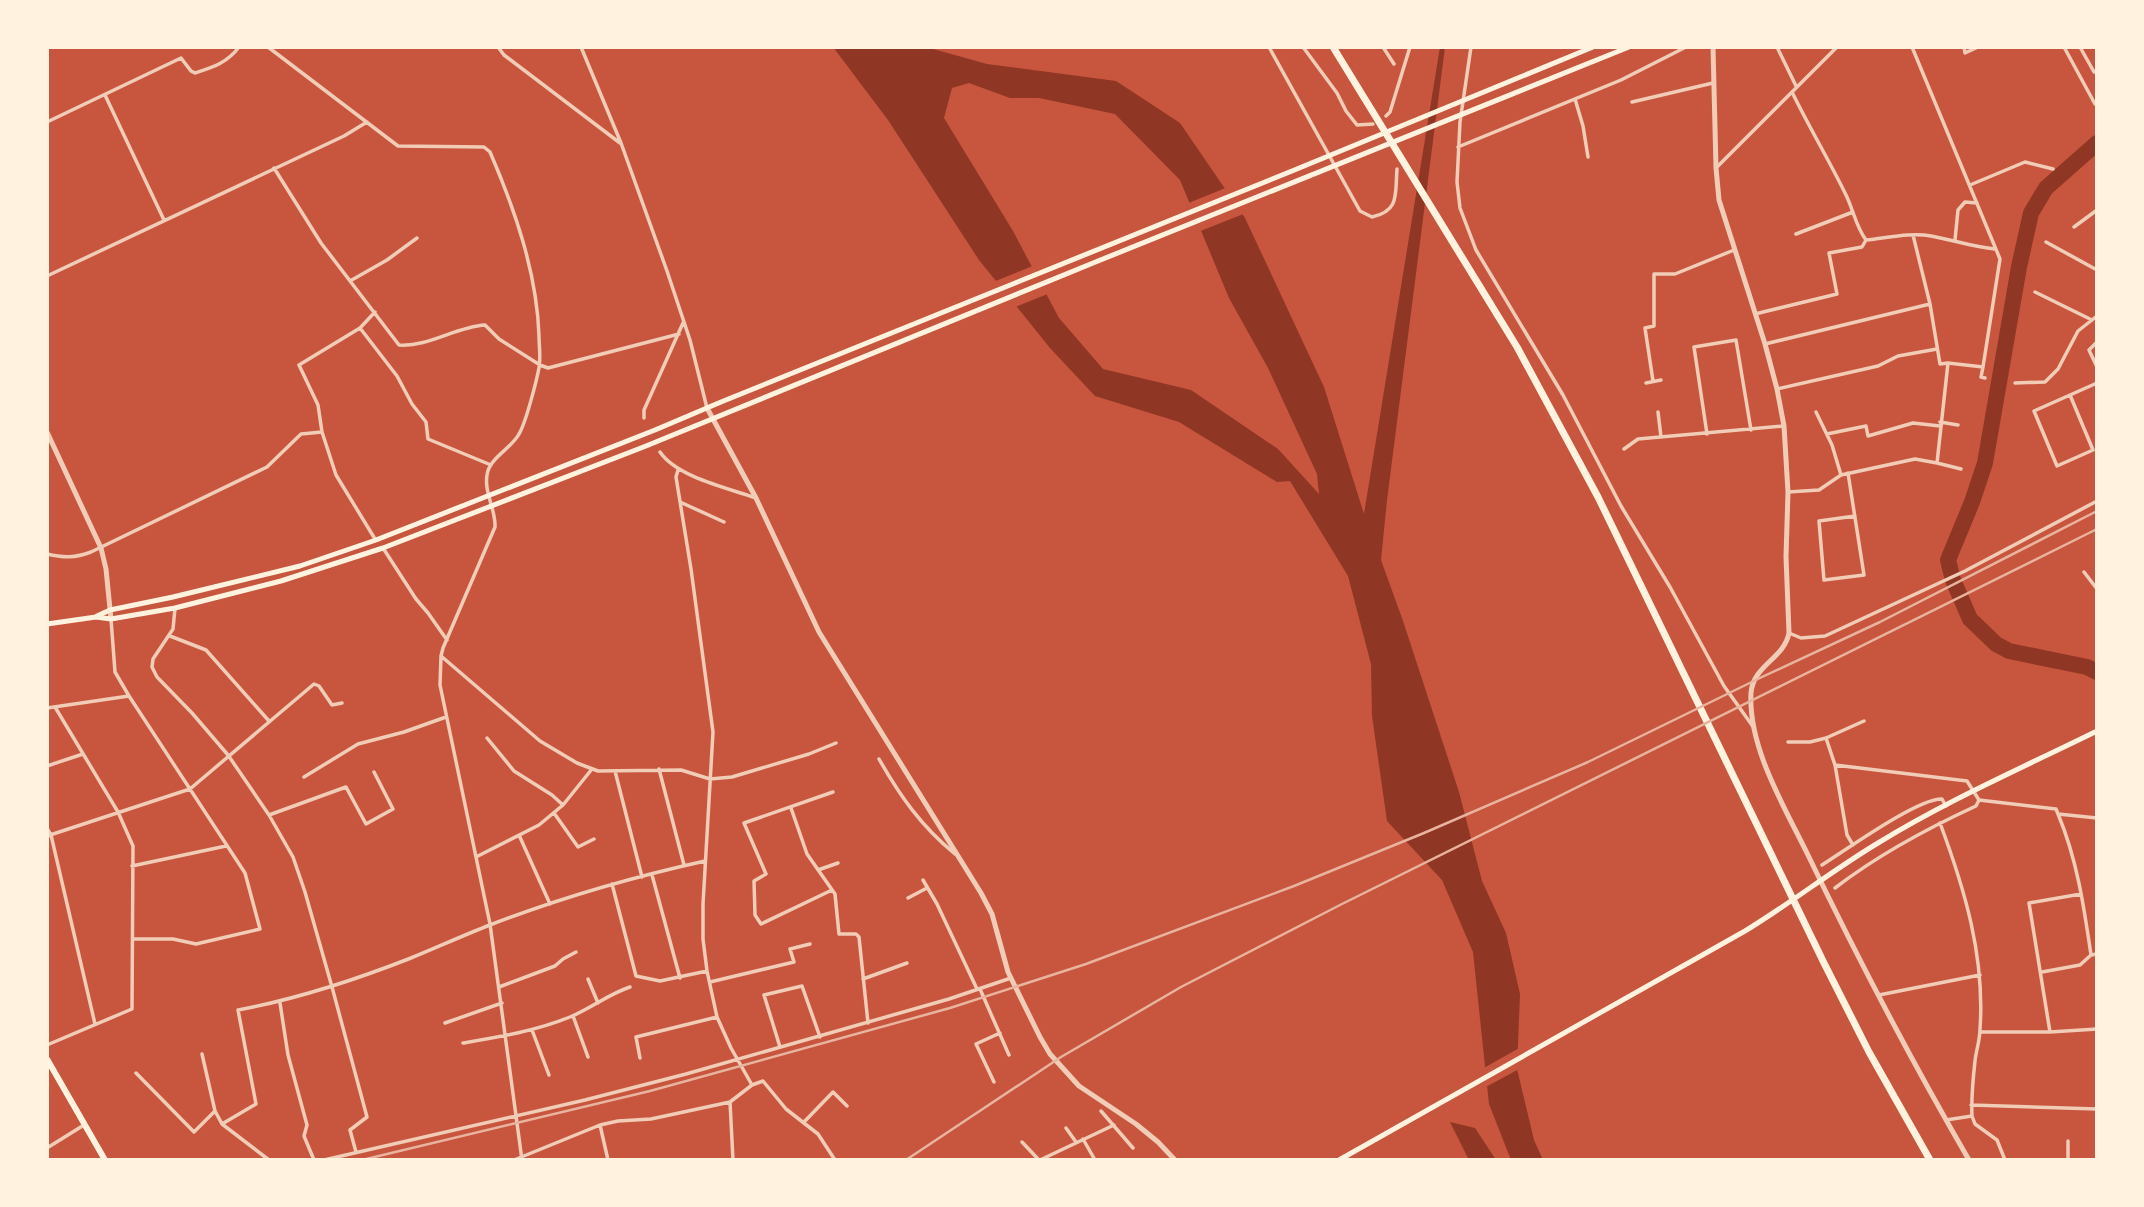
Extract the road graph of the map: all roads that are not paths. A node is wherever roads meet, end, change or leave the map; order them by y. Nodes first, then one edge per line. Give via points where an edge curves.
1 (239, 47) edge
2 (268, 47) edge
3 (498, 47) edge
4 (582, 47) edge
5 (1269, 47) edge
6 (1303, 47) edge
7 (1383, 47) edge
8 (1410, 47) edge
9 (1471, 47) edge
10 (1593, 47) edge
11 (1629, 47) edge
12 (1686, 47) edge
13 (1713, 47) edge
14 (1777, 47) edge
15 (1837, 47) edge
16 (1912, 47) edge
17 (1964, 47) edge
18 (1978, 47) edge
19 (2064, 47) edge
20 (2080, 47) edge
21 (1334, 50) edge
22 (1394, 64) dead end
23 (2097, 71) edge
24 (1713, 83) junction
25 (1796, 86) junction
26 (1792, 92) junction
27 (105, 95) junction
28 (1575, 99) junction
29 (1632, 102) dead end
30 (2095, 104) dead end
31 (1385, 116) dead end
32 (47, 122) edge
33 (367, 122) junction
34 (1373, 124) dead end
35 (621, 143) junction
36 (1595, 146) dead end
37 (1458, 147) junction
38 (1586, 148) junction
39 (1588, 157) dead end
40 (274, 168) junction
41 (1716, 168) junction
42 (1397, 169) dead end
43 (2053, 169) dead end
44 (1970, 185) junction
45 (1977, 203) junction
46 (2097, 210) edge
47 (1853, 212) junction
48 (164, 220) junction
49 (2074, 227) dead end
50 (1796, 234) dead end
51 (1913, 235) junction
52 (417, 238) dead end
53 (1866, 240) junction
54 (1955, 240) junction
55 (2046, 242) dead end
56 (1995, 249) junction
57 (1734, 250) junction
58 (2097, 270) edge
59 (47, 276) edge
60 (351, 281) junction
61 (2035, 292) dead end
62 (1930, 304) junction
63 (374, 312) junction
64 (1755, 314) junction
65 (2097, 316) edge
66 (2092, 320) junction
67 (684, 321) junction
68 (360, 328) junction
69 (679, 334) junction
70 (2097, 342) edge
71 (1765, 344) junction
72 (1937, 349) junction
73 (1948, 363) junction
74 (540, 365) junction
75 (1983, 367) junction
76 (2097, 367) edge
77 (1985, 378) dead end
78 (1661, 380) dead end
79 (1653, 382) junction
80 (1646, 383) dead end
81 (2015, 383) dead end
82 (2097, 383) edge
83 (1777, 389) junction
84 (2070, 396) junction
85 (707, 408) junction
86 (1658, 412) dead end
87 (1816, 412) dead end
88 (644, 418) dead end
89 (711, 418) junction
90 (1940, 424) junction
91 (1958, 425) dead end
92 (1784, 426) junction
93 (1751, 430) junction
94 (47, 432) edge
95 (322, 432) junction
96 (1707, 434) junction
97 (1827, 434) junction
98 (1661, 437) junction
99 (1624, 449) dead end
100 (660, 452) dead end
101 (1937, 463) junction
102 (491, 465) junction
103 (1961, 469) dead end
104 (678, 470) junction
105 (1848, 473) junction
106 (1841, 475) junction
107 (1788, 492) junction
108 (490, 496) junction
109 (755, 498) junction
110 (2097, 501) edge
111 (680, 502) junction
112 (492, 505) junction
113 (1855, 516) junction
114 (724, 522) dead end
115 (376, 540) junction
116 (101, 548) junction
117 (383, 548) junction
118 (47, 554) edge
119 (2084, 572) dead end
120 (2097, 589) edge
121 (175, 608) junction
122 (110, 610) junction
123 (96, 617) junction
124 (111, 619) junction
125 (47, 624) edge
126 (1789, 633) junction
127 (169, 635) junction
128 (447, 640) junction
129 (441, 656) junction
130 (128, 696) junction
131 (342, 703) dead end
132 (55, 707) junction
133 (47, 708) edge
134 (446, 717) junction
135 (270, 721) junction
136 (1864, 721) dead end
137 (1755, 730) junction
138 (2097, 731) edge
139 (487, 738) dead end
140 (1826, 738) junction
141 (1788, 742) dead end
142 (836, 743) dead end
143 (83, 754) junction
144 (228, 755) junction
145 (878, 759) dead end
146 (1835, 765) junction
147 (47, 766) edge
148 (592, 769) junction
149 (659, 769) junction
150 (615, 771) junction
151 (374, 772) dead end
152 (304, 777) dead end
153 (710, 779) junction
154 (190, 789) junction
155 (833, 792) dead end
156 (1974, 792) junction
157 (1979, 800) junction
158 (563, 805) junction
159 (1946, 806) junction
160 (791, 807) junction
161 (118, 812) junction
162 (554, 813) junction
163 (2058, 814) junction
164 (270, 816) junction
165 (2097, 818) edge
166 (1940, 823) junction
167 (47, 828) edge
168 (49, 835) edge
169 (519, 835) junction
170 (594, 839) dead end
171 (1853, 845) junction
172 (226, 846) junction
173 (957, 855) junction
174 (476, 857) junction
175 (705, 861) junction
176 (838, 863) dead end
177 (684, 865) junction
178 (1822, 865) dead end
179 (132, 866) junction
180 (818, 870) junction
181 (652, 875) junction
182 (642, 877) junction
183 (923, 880) dead end
184 (612, 884) junction
185 (1818, 884) junction
186 (927, 888) junction
187 (1835, 888) dead end
188 (832, 890) junction
189 (2081, 894) junction
190 (908, 898) dead end
191 (550, 904) junction
192 (491, 924) junction
193 (133, 939) junction
194 (810, 944) dead end
195 (576, 952) dead end
196 (2094, 955) edge
197 (907, 963) dead end
198 (707, 971) junction
199 (2042, 972) junction
200 (1980, 975) junction
201 (680, 978) junction
202 (1011, 978) junction
203 (588, 979) dead end
204 (863, 979) junction
205 (710, 982) junction
206 (332, 987) junction
207 (499, 987) junction
208 (630, 987) dead end
209 (978, 989) junction
210 (1879, 995) junction
211 (280, 1002) junction
212 (502, 1003) junction
213 (598, 1003) junction
214 (573, 1016) junction
215 (716, 1017) junction
216 (445, 1023) dead end
217 (867, 1023) junction
218 (95, 1024) junction
219 (2097, 1029) edge
220 (532, 1030) junction
221 (2050, 1031) junction
222 (1980, 1032) junction
223 (1000, 1033) junction
224 (506, 1036) junction
225 (820, 1037) junction
226 (463, 1043) dead end
227 (47, 1045) edge
228 (780, 1047) junction
229 (202, 1054) dead end
230 (1009, 1055) dead end
231 (588, 1057) dead end
232 (640, 1058) dead end
233 (47, 1059) edge
234 (737, 1060) junction
235 (136, 1073) dead end
236 (549, 1075) dead end
237 (994, 1082) dead end
238 (752, 1085) junction
239 (730, 1102) junction
240 (1971, 1105) junction
241 (847, 1106) dead end
242 (2097, 1109) edge
243 (215, 1111) junction
244 (1101, 1111) dead end
245 (1972, 1115) junction
246 (516, 1116) junction
247 (1946, 1120) junction
248 (804, 1122) junction
249 (85, 1124) junction
250 (222, 1124) junction
251 (600, 1125) junction
252 (1114, 1125) junction
253 (1066, 1128) dead end
254 (1083, 1139) junction
255 (2068, 1141) dead end
256 (1022, 1142) dead end
257 (1076, 1142) junction
258 (47, 1148) edge
259 (1133, 1148) dead end
260 (356, 1152) junction
261 (521, 1158) edge
262 (105, 1160) edge
263 (269, 1160) edge
264 (314, 1160) edge
265 (324, 1160) edge
266 (514, 1160) edge
267 (607, 1160) edge
268 (733, 1160) edge
269 (835, 1160) edge
270 (1040, 1160) edge
271 (1095, 1160) edge
272 (1175, 1160) edge
273 (1339, 1160) edge
274 (1930, 1160) edge
275 (1969, 1160) edge
276 (2005, 1160) edge
277 (2068, 1160) edge

1 - 27 street via 220,65 195,73 181,58
2 - 33 street
3 - 35 street
4 - 35 street
5 - 42 street via 1360,211 1372,217 1392,208
6 - 34 street via 1352,120 1357,125
7 - 22 street
8 - 31 street
9 - 37 street
10 - 85 main road
11 - 89 main road
12 - 28 street
13 - 24 street
14 - 25 street
15 - 25 street
16 - 44 street
17 - 18 street via 1965,52
19 - 30 street
20 - 23 street
21 - 274 highway via 1517,347 1598,497 1824,963
24 - 29 street
24 - 41 street
25 - 26 street
26 - 41 street
26 - 47 street
27 - 32 street
27 - 48 street
28 - 37 street
28 - 38 street
33 - 40 street
33 - 74 street via 398,146 484,147 490,152 530,269
35 - 67 street
36 - 38 street
37 - 137 street via 1460,208 1476,250 1563,395 1724,686
38 - 39 street
40 - 48 street
40 - 60 street
41 - 57 street via 1719,200
43 - 44 street via 2025,162
44 - 45 street
45 - 54 street via 1965,202 1958,211
45 - 56 street
46 - 49 street
47 - 50 street
47 - 53 street
48 - 59 street
51 - 53 street
51 - 54 street
51 - 62 street
52 - 60 street
53 - 64 street via 1862,247 1829,253 1837,294
54 - 56 street
55 - 58 street
56 - 75 street via 2000,259
57 - 64 street
57 - 79 street via 1675,274 1654,274 1654,326 1645,328
60 - 63 street
61 - 66 street
62 - 71 street
62 - 72 street
63 - 68 street
63 - 74 street via 399,345 414,346 485,325
64 - 71 street
65 - 66 street
66 - 81 street via 2078,331 2058,369 2045,382
67 - 69 street
67 - 85 street
68 - 95 street via 299,365 318,405
68 - 102 street via 426,422 428,439
69 - 74 street via 548,368
69 - 88 street
70 - 76 street via 2090,350
71 - 83 street
72 - 73 street via 1940,363
72 - 83 street
73 - 75 street
73 - 90 street
74 - 102 street via 519,434
75 - 77 street via 1981,377
78 - 79 street
79 - 80 street
82 - 84 street
83 - 92 street
84 - 84 street via 2034,411 2057,466 2093,450
85 - 89 street
85 - 108 main road
86 - 98 street
87 - 97 street
89 - 109 street
89 - 112 main road
90 - 91 street
90 - 97 street via 1913,423 1868,436 1866,426
90 - 101 street
92 - 93 street
92 - 107 street
93 - 96 street
93 - 96 street via 1736,340 1693,347
94 - 116 street
95 - 115 street via 336,475
95 - 116 street via 301,434 267,467
96 - 98 street
97 - 106 street
98 - 99 street via 1638,439
100 - 104 street
101 - 103 street
101 - 105 street via 1915,459
102 - 108 street via 486,484
104 - 109 street
104 - 111 street
105 - 106 street
105 - 113 street
106 - 107 street via 1819,490
107 - 126 street
108 - 112 street
108 - 115 main road
109 - 173 street via 819,632
110 - 126 street via 1942,582 1825,636 1801,638
111 - 114 street
111 - 153 street via 713,725
112 - 117 main road
112 - 128 street via 495,527
113 - 113 street via 1864,575 1824,580 1819,521
115 - 122 main road via 300,565
116 - 118 street via 76,558
116 - 122 street
117 - 121 main road via 292,578
117 - 128 street
119 - 120 street
121 - 124 main road
121 - 127 street
122 - 123 main road
122 - 124 street
123 - 124 main road
123 - 125 main road
124 - 130 street via 116,672
126 - 137 street via 1781,651 1763,665 1752,684
127 - 135 street via 206,650
127 - 144 street via 152,667
128 - 129 street
129 - 134 street
129 - 148 street via 540,741
130 - 132 street
130 - 154 street
131 - 135 street via 332,705 314,684
132 - 133 street
132 - 143 street
134 - 152 street via 358,744
134 - 174 street
135 - 144 street
136 - 140 street
137 - 185 street via 1768,772
138 - 156 main road
139 - 158 street via 514,771
140 - 141 street
140 - 146 street
142 - 153 street via 732,777
143 - 147 street
143 - 161 street
144 - 154 street
144 - 164 street
145 - 173 street via 931,835
146 - 156 street via 1967,781
146 - 171 street via 1847,835
148 - 150 street
148 - 158 street
149 - 150 street
149 - 153 street via 681,769
149 - 177 street
150 - 182 street
151 - 164 street via 393,809 366,824 346,787
153 - 175 street
154 - 161 street
154 - 172 street
155 - 160 street
156 - 157 street
156 - 159 main road
157 - 163 street via 2056,809
157 - 166 street via 1976,806
158 - 162 street
159 - 171 street via 1942,799 1932,799
159 - 185 main road via 1880,842
160 - 180 street via 807,854
160 - 188 street via 744,823 766,874 754,881 755,915 761,924
161 - 168 street
161 - 179 street via 133,846
162 - 169 street
162 - 170 street via 578,847
163 - 165 street
163 - 189 street
164 - 206 street via 293,857
166 - 187 street
166 - 200 street via 1966,899
167 - 168 street
168 - 218 street
169 - 174 street
169 - 191 street
171 - 178 street
172 - 179 street
172 - 193 street via 245,873 260,929 197,944
173 - 202 street via 992,914
174 - 192 street
175 - 177 street
175 - 198 street
176 - 180 street
177 - 181 street
179 - 193 street
180 - 188 street
181 - 182 street
181 - 201 street
182 - 184 street
183 - 186 street
184 - 191 street
184 - 201 street via 636,976 660,981
185 - 210 street
185 - 273 main road
186 - 190 street
186 - 209 street
188 - 204 street via 839,934 859,937
189 - 196 street
189 - 199 street via 2029,903
191 - 192 street
192 - 206 street
192 - 207 street
193 - 218 street via 132,1009
194 - 205 street via 790,949 794,962
195 - 207 street via 555,966
196 - 199 street via 2080,965
197 - 204 street
198 - 201 street
198 - 205 street
199 - 221 street
200 - 210 street
200 - 222 street
202 - 209 street
202 - 272 street via 1040,1037 1064,1071 1136,1124
203 - 213 street
204 - 217 street
205 - 215 street
206 - 211 street
206 - 260 street via 367,1118 350,1130
207 - 212 street
208 - 213 street
209 - 217 street
209 - 223 street
210 - 247 street
211 - 250 street via 238,1010 256,1104
211 - 264 street via 288,1055 307,1125 304,1136
212 - 216 street
212 - 224 street
213 - 214 street
214 - 220 street
214 - 231 street
215 - 232 street via 636,1037
215 - 234 street
217 - 225 street
218 - 227 street
219 - 221 street
220 - 224 street
220 - 236 street
221 - 222 street
222 - 240 street
223 - 230 street
223 - 237 street via 976,1044
224 - 226 street
224 - 246 street
225 - 228 street
225 - 228 street via 802,986 764,995
228 - 234 street
229 - 243 street
233 - 249 main road
234 - 238 street
234 - 246 street
235 - 243 street via 194,1132
238 - 239 street
238 - 248 street via 763,1081 786,1109
239 - 251 street
239 - 268 street
240 - 242 street
240 - 245 street
241 - 248 street via 833,1092
243 - 250 street
244 - 252 street
245 - 247 street
245 - 276 street via 1976,1124 1997,1140
246 - 260 street
246 - 261 street
247 - 275 street
248 - 269 street
249 - 258 street
249 - 262 main road
250 - 263 street
251 - 261 street
251 - 267 street
252 - 254 street
252 - 259 street
253 - 257 street
254 - 257 street
254 - 271 street
255 - 277 street
256 - 270 street
257 - 270 street
260 - 265 street
261 - 266 street

